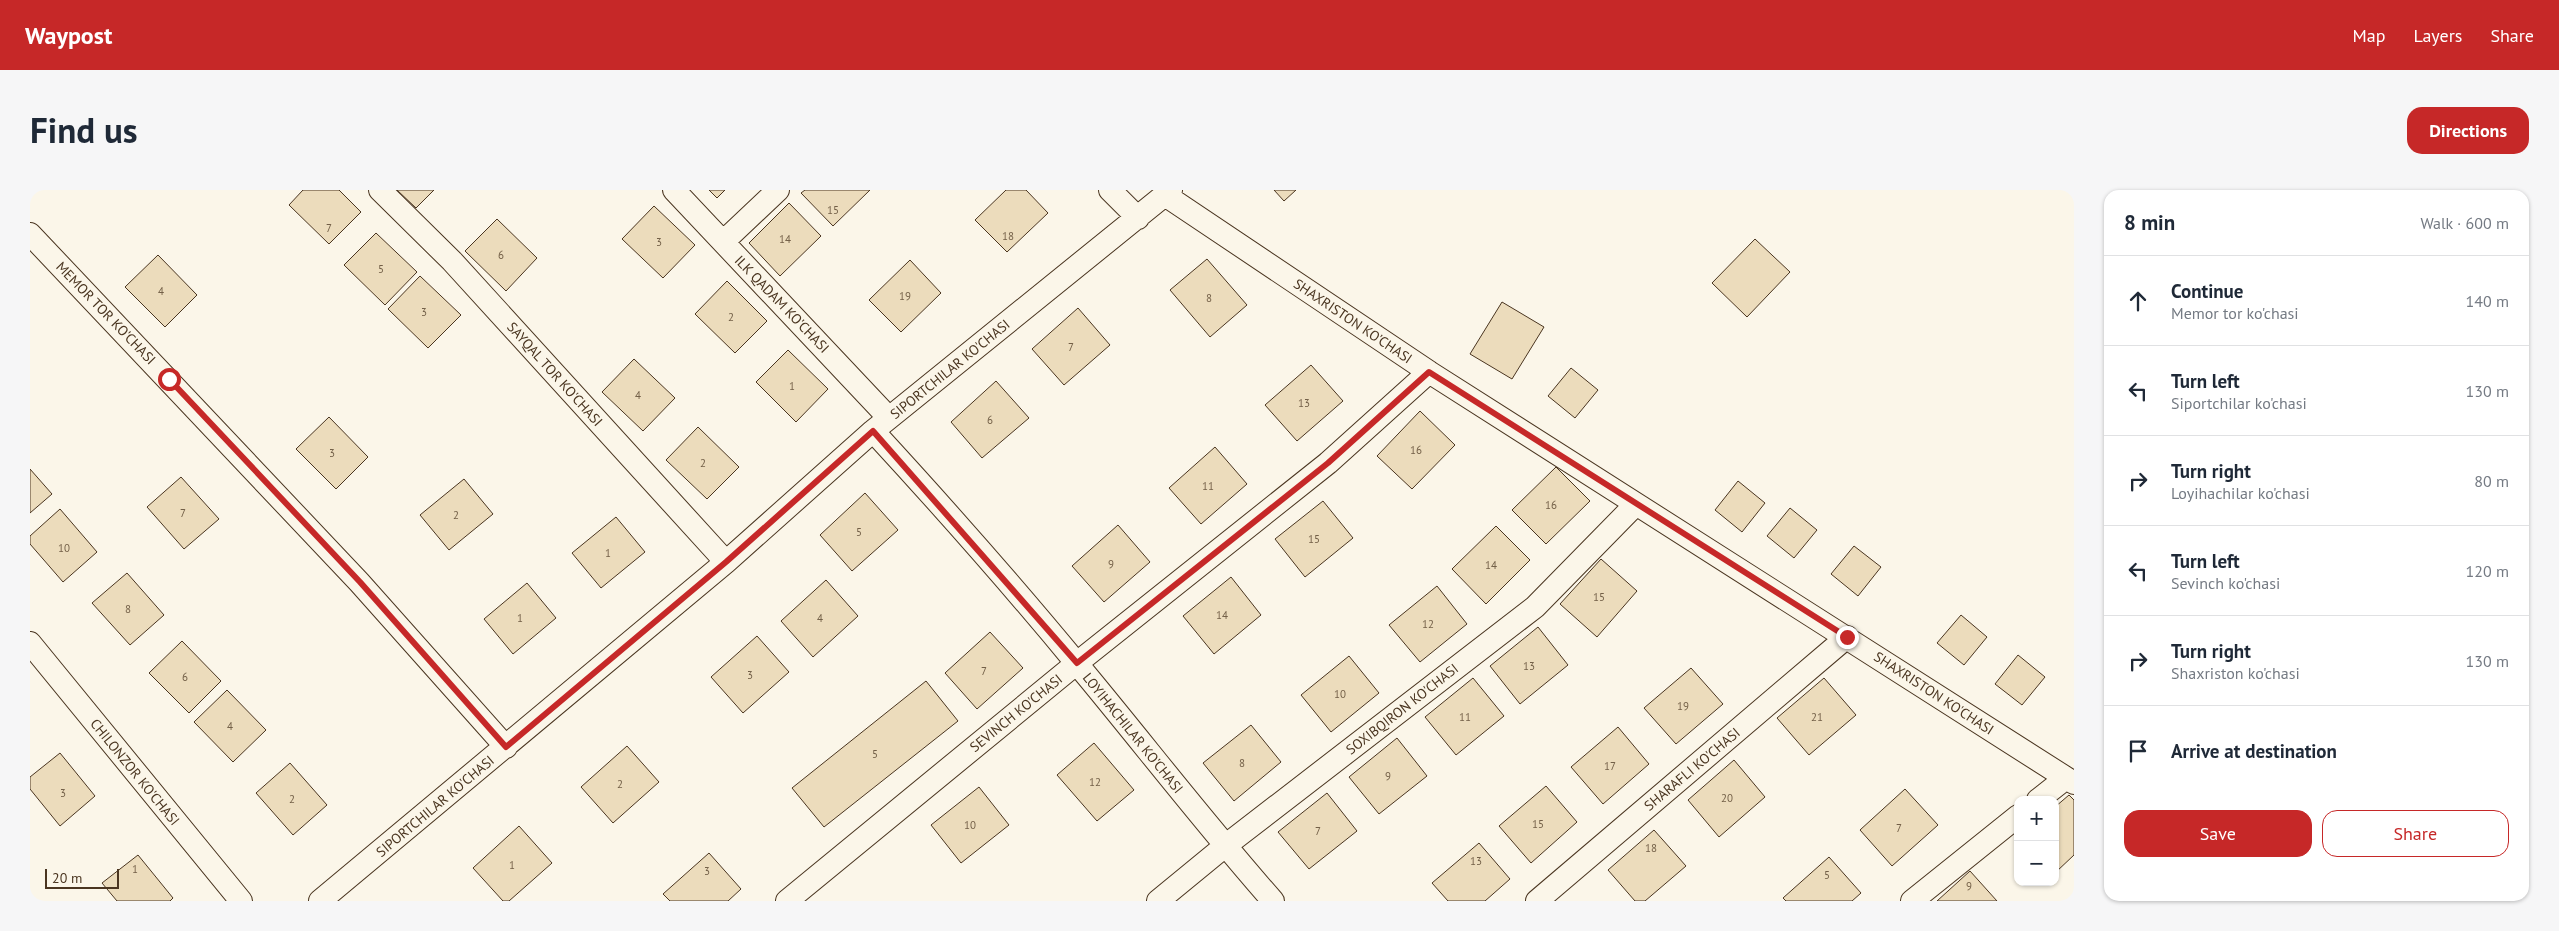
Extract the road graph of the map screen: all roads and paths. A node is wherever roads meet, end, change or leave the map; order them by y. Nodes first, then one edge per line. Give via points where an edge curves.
1 (380, 190) edge
2 (674, 190) edge
3 (778, 190) edge
4 (1110, 190) edge
5 (1168, 193) edge
6 (1138, 218) junction
7 (30, 234) edge
8 (723, 242) junction
9 (1429, 372) junction
10 (881, 425) junction
11 (1636, 505) junction
12 (726, 562) junction
13 (1847, 637) junction
14 (30, 643) edge
15 (1077, 663) junction
16 (506, 747) junction
17 (2070, 780) edge
18 (2044, 796) edge
19 (2014, 819) edge
20 (1225, 846) junction
21 (332, 897) edge
22 (241, 901) edge
23 (787, 901) edge
24 (1158, 901) edge
25 (1273, 901) edge
26 (1537, 901) edge
27 (1912, 901) edge

1 - 12 street, SAYQAL TOR KO'CHASI via 452,261
2 - 8 street, ILK QADAM KO'CHASI
3 - 8 street
4 - 6 street
5 - 6 street, SIPORTCHILAR KO'CHASI
5 - 9 street, SHAXRISTON KO'CHASI
6 - 10 street, SIPORTCHILAR KO'CHASI
7 - 16 street, MEMOR TOR KO'CHASI via 360,582
8 - 10 street, ILK QADAM KO'CHASI
9 - 11 street, SHAXRISTON KO'CHASI
9 - 15 street, SEVINCH KO'CHASI via 1328,463
10 - 12 street, SIPORTCHILAR KO'CHASI
10 - 15 street, LOYIHACHILAR KO'CHASI
11 - 13 street, SHAXRISTON KO'CHASI
11 - 20 street, SOXIBQIRON KO'CHASI via 1535,607
12 - 16 street, SIPORTCHILAR KO'CHASI
13 - 17 street, SHAXRISTON KO'CHASI
13 - 26 street, SHARAFLI KO'CHASI
14 - 22 street, CHILONZOR KO'CHASI
15 - 20 street, LOYIHACHILAR KO'CHASI
15 - 23 street, SEVINCH KO'CHASI
16 - 21 street, SIPORTCHILAR KO'CHASI
17 - 18 street
19 - 27 street
20 - 24 street, SOXIBQIRON KO'CHASI
20 - 25 street, LOYIHACHILAR KO'CHASI

